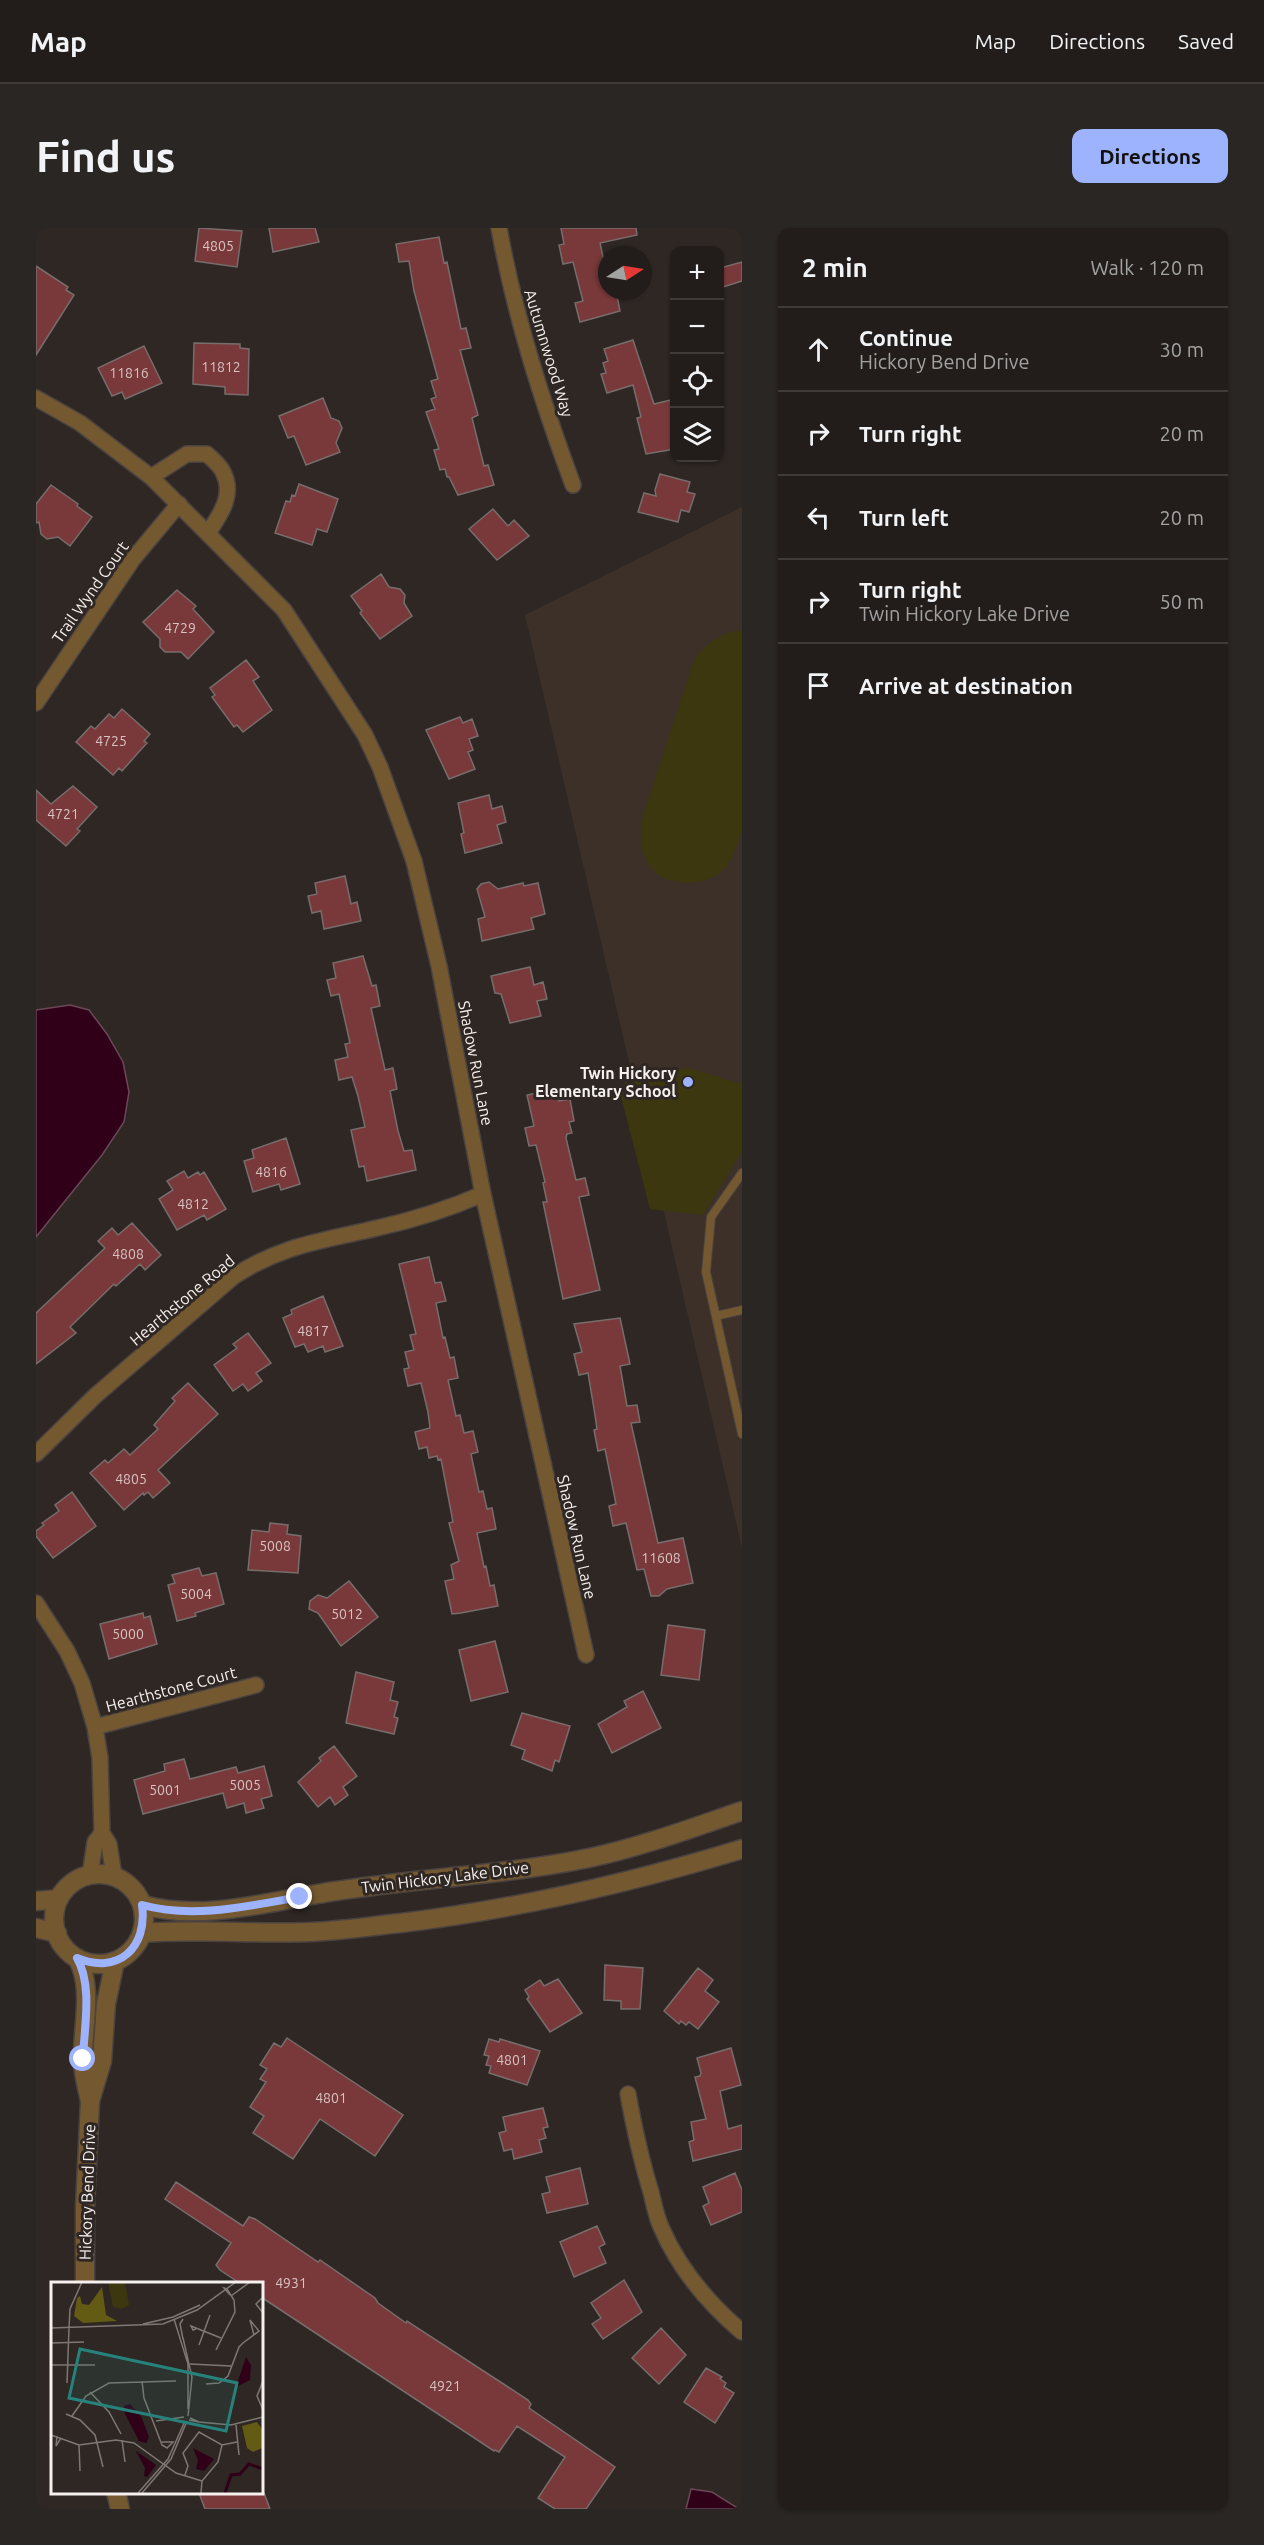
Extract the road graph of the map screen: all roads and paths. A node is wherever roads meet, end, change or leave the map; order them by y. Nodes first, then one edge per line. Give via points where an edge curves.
1 (499, 228) edge
2 (36, 398) edge
3 (151, 477) junction
4 (573, 485) dead end
5 (179, 504) junction
6 (208, 533) junction
7 (36, 703) edge
8 (742, 1173) edge
9 (483, 1194) junction
10 (742, 1310) edge
11 (716, 1316) junction
12 (742, 1434) edge
13 (36, 1454) edge
14 (36, 1603) edge
15 (586, 1654) dead end
16 (256, 1685) dead end
17 (95, 1727) junction
18 (742, 1811) edge
19 (102, 1833) junction
20 (742, 1849) edge
21 (90, 1875) junction
22 (114, 1876) junction
23 (59, 1899) junction
24 (36, 1901) edge
25 (142, 1905) junction
26 (36, 1928) edge
27 (57, 1933) junction
28 (142, 1933) junction
29 (77, 1958) junction
30 (116, 1961) junction
31 (628, 2094) dead end
32 (90, 2101) junction
33 (85, 2282) edge
34 (742, 2332) edge
35 (116, 2494) edge
36 (120, 2509) edge

1 - 4 street, Autumnwood Way via 521,327
2 - 3 street, Shadow Run Lane via 80,423
3 - 5 street, Shadow Run Lane
3 - 6 street via 187,454 207,454 224,472 228,495 222,513
5 - 6 street, Shadow Run Lane
5 - 7 street, Trail Wynd Court via 133,559
6 - 9 street, Shadow Run Lane via 284,610 365,735 380,767 414,861 439,966
8 - 11 lane via 711,1217 706,1272
9 - 13 street, Hearthstone Road via 444,1211 294,1247 258,1261 233,1277 95,1396
9 - 15 street, Shadow Run Lane
10 - 11 lane
11 - 12 lane
14 - 17 street via 67,1651 82,1683
16 - 17 street, Hearthstone Court
17 - 19 street
18 - 25 street, Twin Hickory Lake Drive via 625,1849 524,1869 361,1887 222,1910 162,1911
19 - 21 street via 95,1842
19 - 22 street via 109,1844
20 - 28 street via 614,1885 433,1919 310,1932
21 - 22 street
21 - 23 street via 76,1880
22 - 25 street via 127,1883
23 - 24 street
23 - 27 street via 54,1919
25 - 28 street
26 - 27 street
27 - 29 street
28 - 30 street via 136,1946
29 - 30 street via 99,1964
29 - 32 street, Hickory Bend Drive via 84,1975 83,2059
30 - 32 street, Hickory Bend Drive via 106,2004 102,2061
31 - 34 street via 661,2227 696,2286
32 - 33 street, Hickory Bend Drive via 84,2208
35 - 36 street

